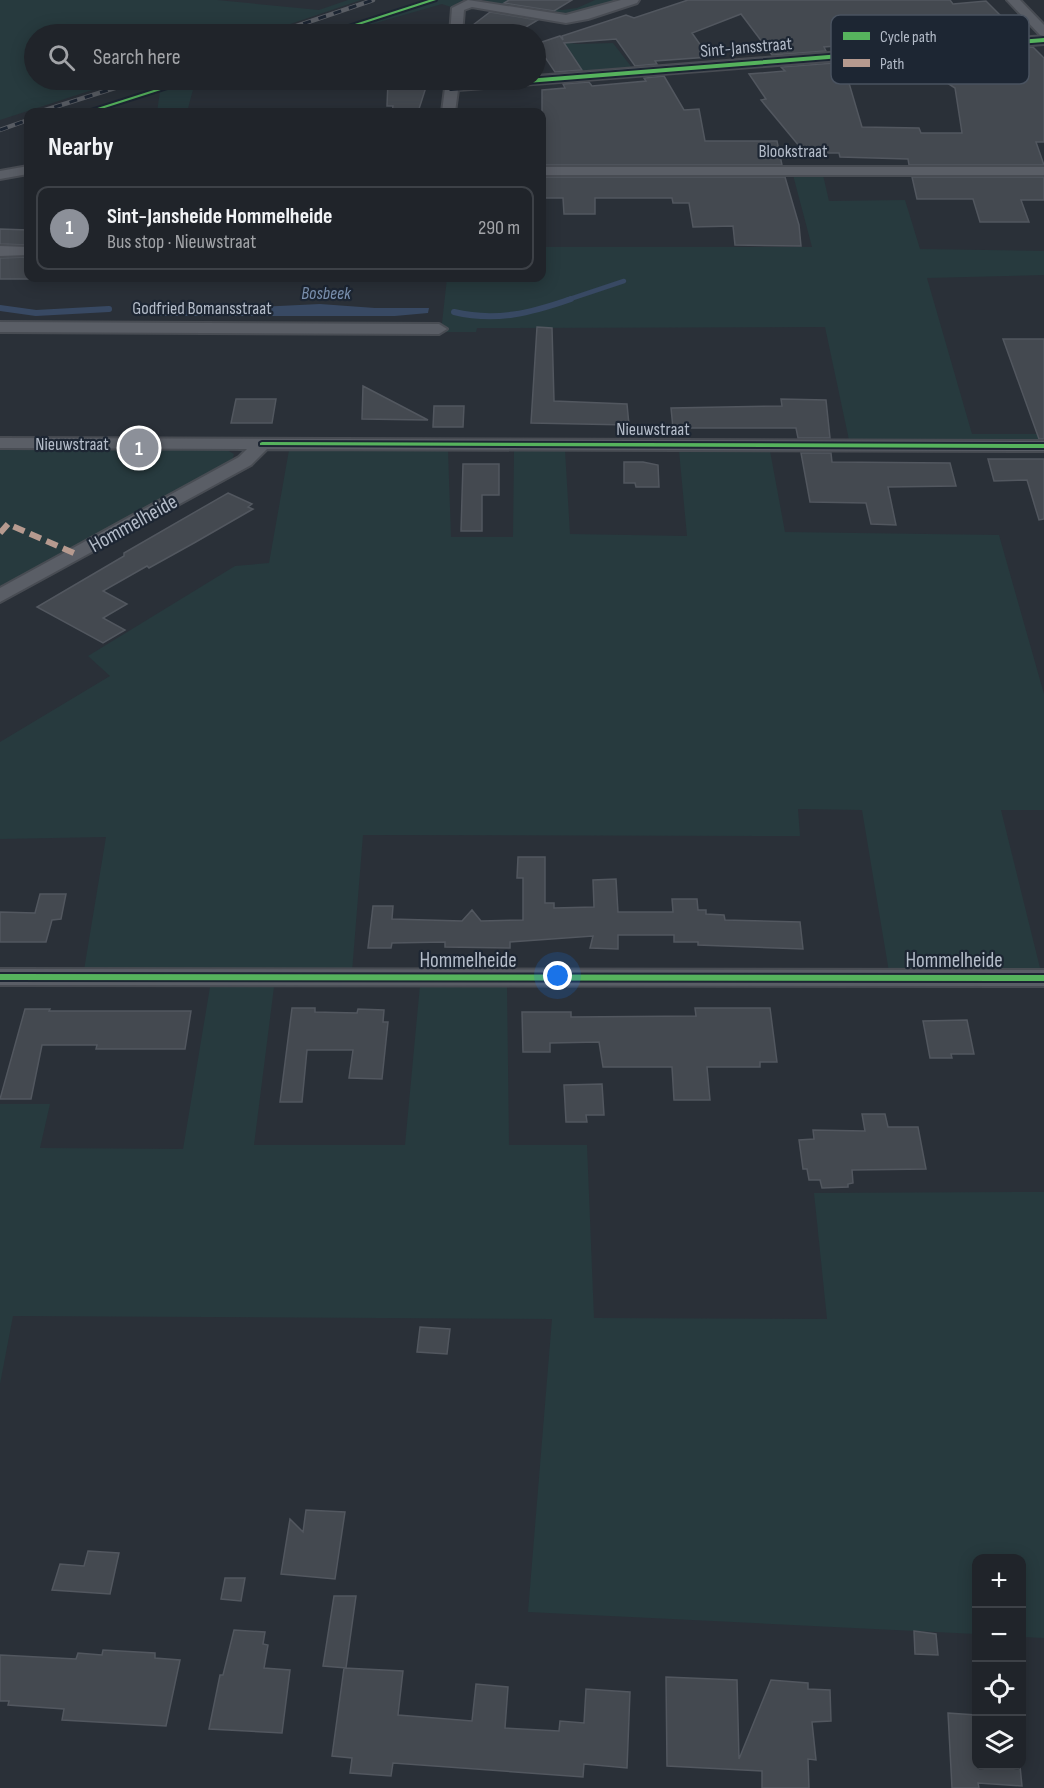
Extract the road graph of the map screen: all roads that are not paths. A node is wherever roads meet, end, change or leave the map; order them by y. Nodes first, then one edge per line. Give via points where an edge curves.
1 (633, 0) edge
2 (1013, 0) edge
3 (1028, 15) edge
4 (1029, 17) edge
5 (457, 24) edge
6 (1044, 32) edge
7 (1044, 40) edge
8 (1029, 41) edge
9 (831, 55) edge
10 (546, 76) edge
11 (452, 90) edge
12 (450, 108) edge
13 (24, 171) edge
14 (546, 171) edge
15 (1044, 171) edge
16 (0, 175) edge
17 (0, 251) edge
18 (24, 251) edge
19 (0, 327) edge
20 (439, 329) dead end
21 (0, 443) edge
22 (262, 444) junction
23 (1044, 446) edge
24 (0, 596) edge
25 (0, 977) edge
26 (1044, 978) edge

1 - 5 street via 566,20 471,3 458,8
2 - 3 street
4 - 6 street
7 - 8 street, Sint-Jansstraat
9 - 10 street, Sint-Jansstraat
11 - 12 street, Sint-Jansstraat
13 - 16 street
14 - 15 street, Blookstraat
17 - 18 street
19 - 20 street, Godfried Bomansstraat
21 - 22 street, Nieuwstraat
22 - 23 street, Nieuwstraat
22 - 24 street, Hommelheide via 245,461
25 - 26 street, Hommelheide

